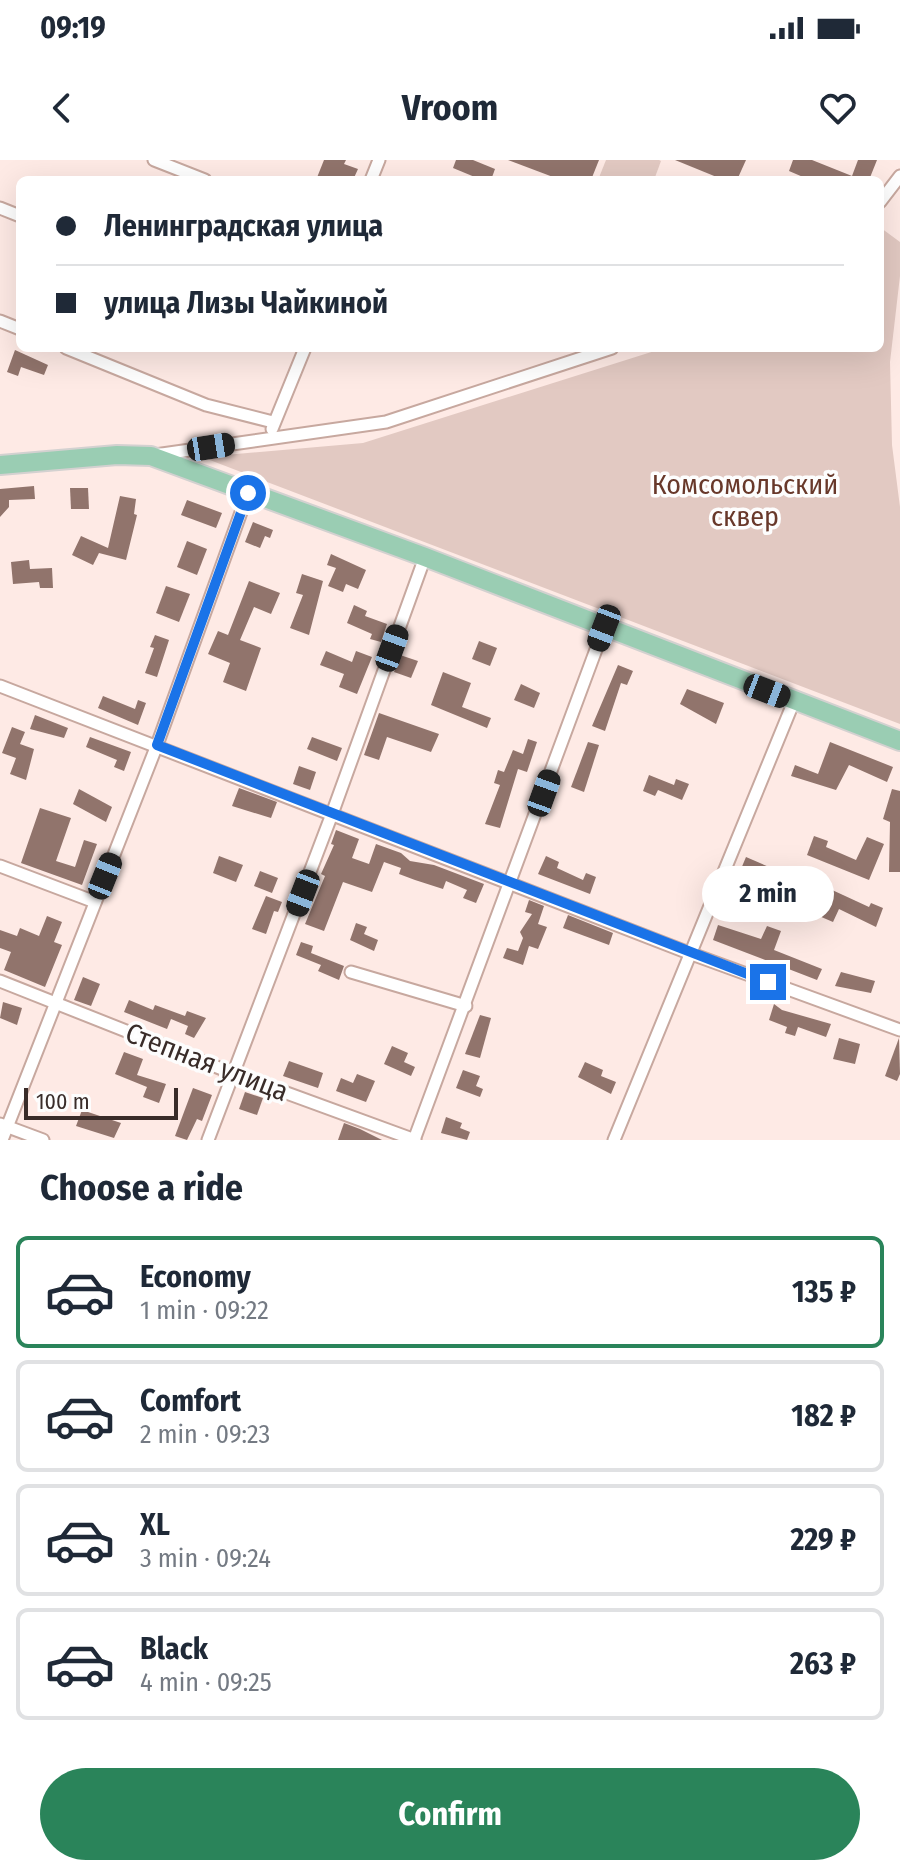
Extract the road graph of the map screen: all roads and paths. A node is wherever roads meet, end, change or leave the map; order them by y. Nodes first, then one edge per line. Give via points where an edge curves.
1 (154, 160) edge
2 (195, 176) edge
3 (900, 176) edge
4 (884, 197) edge
5 (76, 352) edge
6 (303, 352) edge
7 (600, 352) edge
8 (273, 422) junction
9 (271, 437) junction
10 (151, 456) junction
11 (0, 465) edge
12 (248, 493) junction
13 (425, 557) junction
14 (604, 628) junction
15 (0, 686) edge
16 (794, 701) junction
17 (900, 741) edge
18 (157, 745) junction
19 (332, 814) junction
20 (0, 866) edge
21 (511, 883) junction
22 (95, 902) junction
23 (689, 953) junction
24 (351, 972) dead end
25 (0, 981) edge
26 (56, 1002) junction
27 (466, 1006) junction
28 (900, 1030) edge
29 (232, 1073) junction
30 (4, 1125) edge
31 (2, 1140) edge
32 (43, 1140) edge
33 (208, 1140) edge
34 (415, 1140) edge
35 (614, 1140) edge

1 - 2 street
3 - 4 street
5 - 8 street via 206,405
6 - 8 street
7 - 9 street via 413,415
8 - 9 street
9 - 10 street
10 - 11 main road
10 - 12 main road
12 - 13 main road
12 - 18 street
13 - 14 main road
13 - 19 street
14 - 16 main road
14 - 21 street
15 - 18 street
16 - 17 main road
16 - 23 street
18 - 19 street
18 - 22 street
19 - 21 street
19 - 29 street
20 - 22 street
21 - 23 street
21 - 27 street
22 - 26 street
23 - 28 street
23 - 35 street
24 - 27 street
25 - 26 street, Степная улица
26 - 29 street, Степная улица
26 - 30 street
27 - 34 street
29 - 33 street
29 - 34 street, Степная улица
30 - 31 street
30 - 32 street

